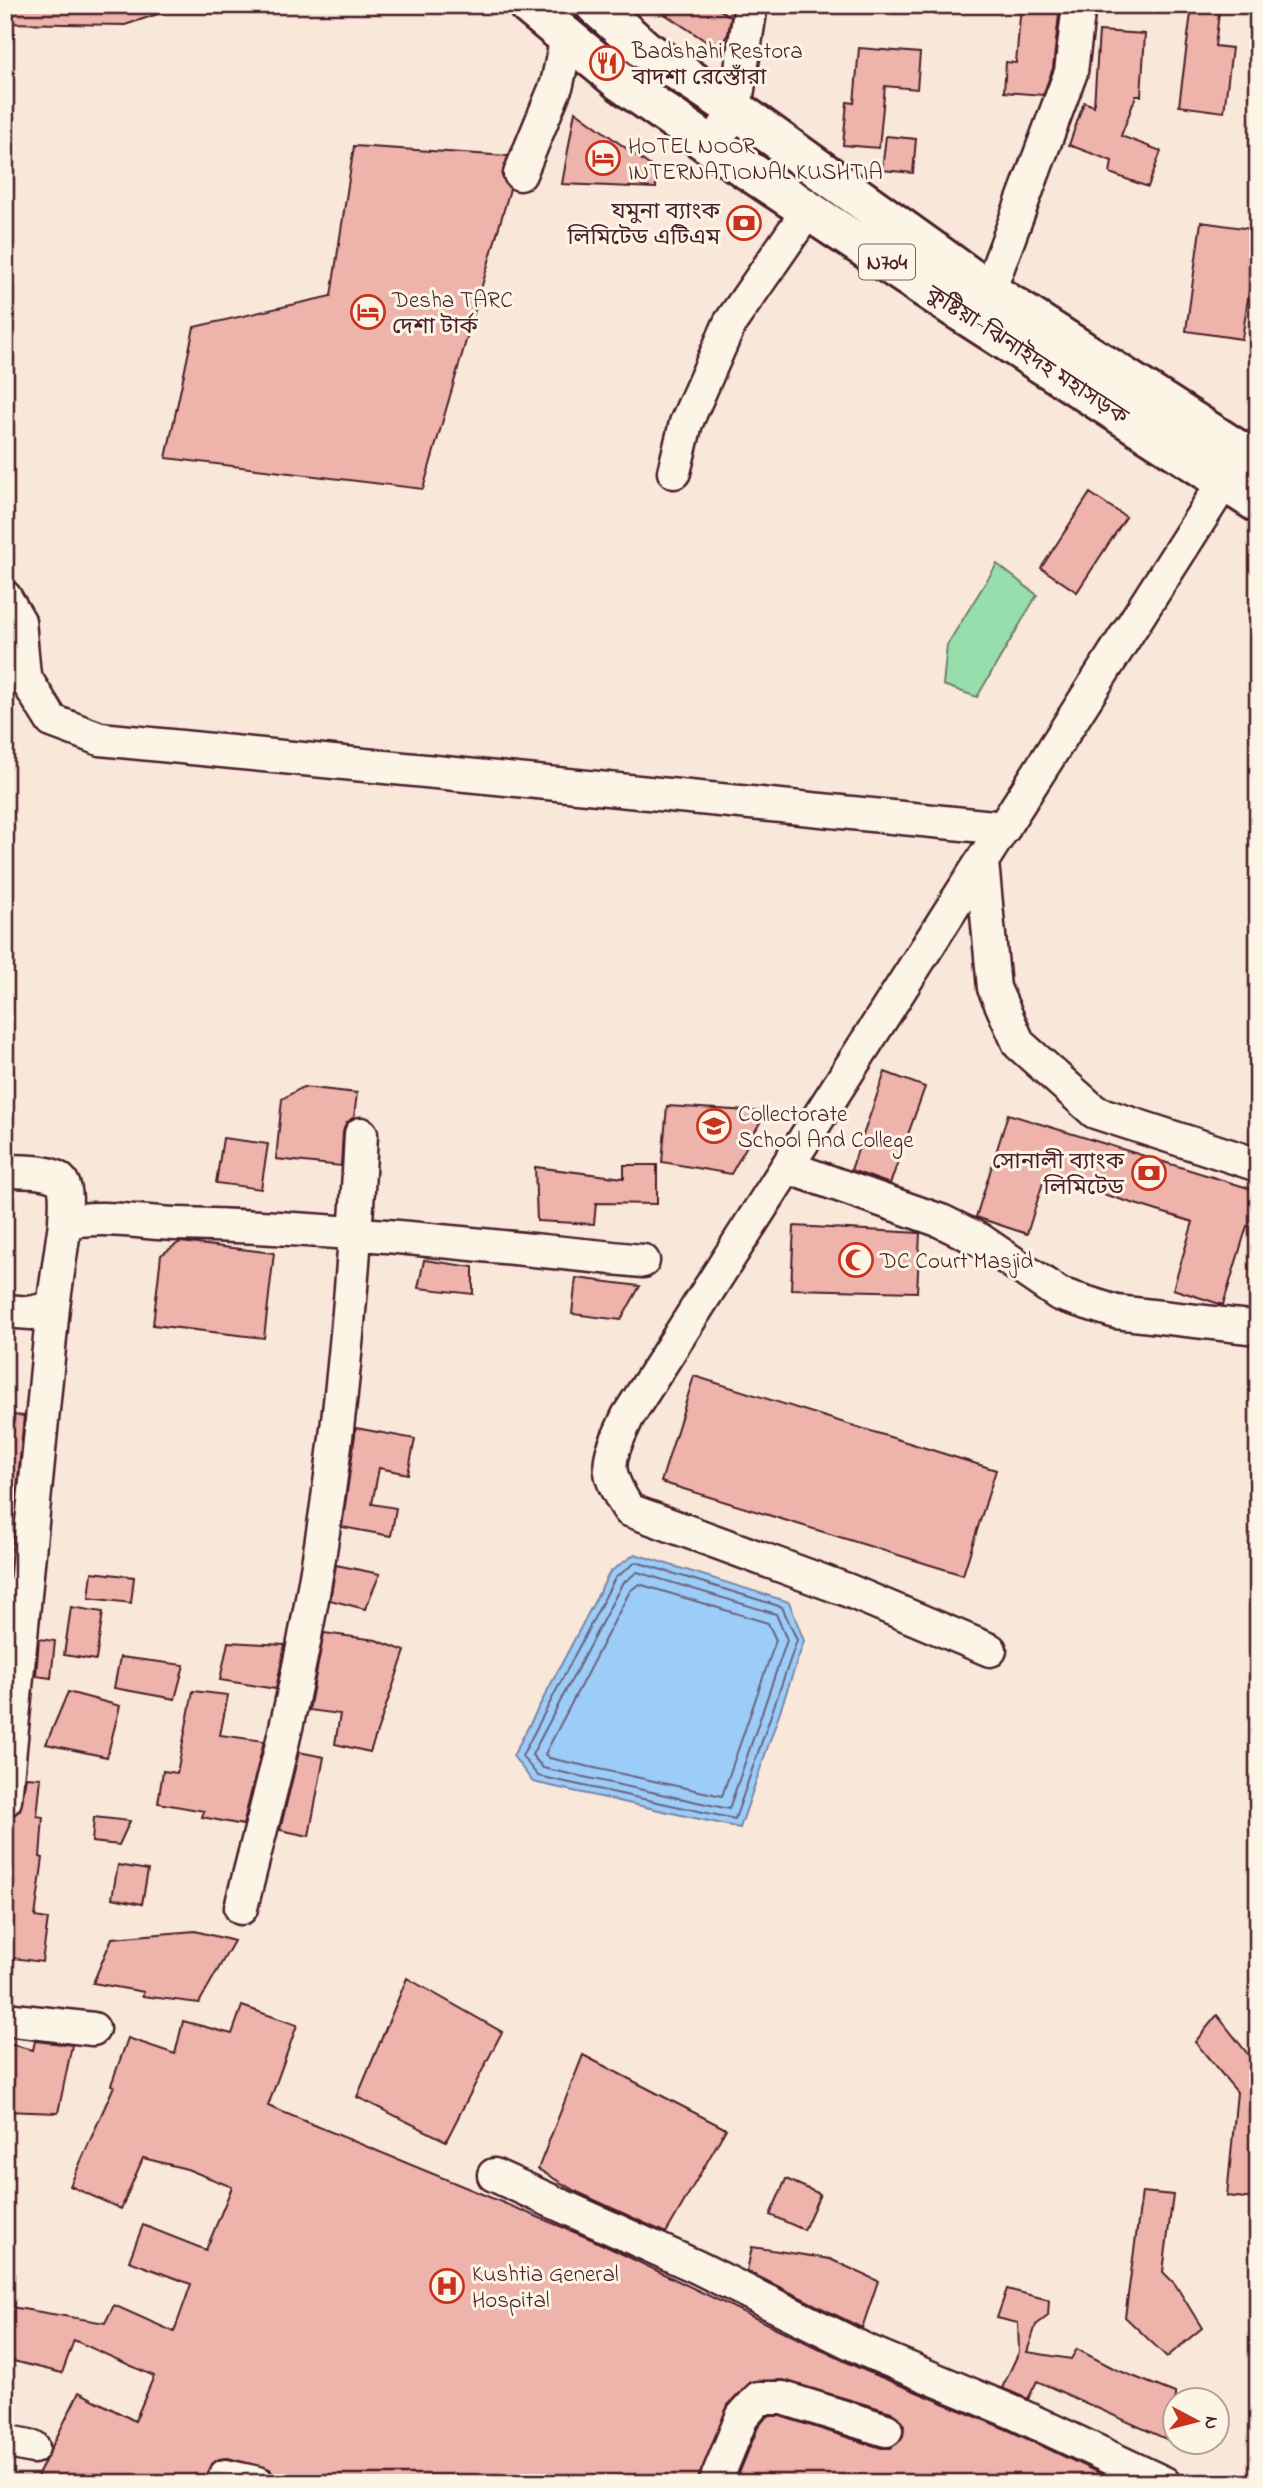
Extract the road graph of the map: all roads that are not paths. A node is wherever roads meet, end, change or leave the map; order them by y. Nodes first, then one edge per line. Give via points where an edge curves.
1 (528, 5) edge
2 (595, 5) edge
3 (751, 5) edge
4 (1079, 5) edge
5 (567, 37) junction
6 (735, 109) junction
7 (713, 147) junction
8 (520, 174) dead end
9 (809, 209) junction
10 (989, 291) junction
11 (1241, 466) edge
12 (674, 472) dead end
13 (1258, 503) edge
14 (5, 597) edge
15 (1004, 828) junction
16 (982, 862) junction
17 (361, 1134) dead end
18 (1258, 1165) edge
19 (786, 1167) junction
20 (5, 1171) edge
21 (65, 1223) junction
22 (356, 1233) junction
23 (643, 1261) dead end
24 (52, 1307) junction
25 (5, 1311) edge
26 (1258, 1328) edge
27 (990, 1650) dead end
28 (5, 1800) edge
29 (241, 1908) dead end
30 (5, 2019) edge
31 (93, 2029) dead end
32 (494, 2175) dead end
33 (886, 2430) dead end
34 (225, 2476) dead end
35 (258, 2483) edge
36 (715, 2483) edge
37 (1164, 2483) edge

1 - 5 highway, কুষ্টিয়া-ঝিনাইদহ মহাসড়ক / N704
2 - 6 highway, কুষ্টিয়া-ঝিনাইদহ মহাসড়ক / N704 via 644,49
3 - 6 street
4 - 10 street via 1071,72
5 - 7 highway, কুষ্টিয়া-ঝিনাইদহ মহাসড়ক / N704
5 - 8 street via 557,84
6 - 7 street
6 - 10 highway, কুষ্টিয়া-ঝিনাইদহ মহাসড়ক / N704
7 - 9 highway, কুষ্টিয়া-ঝিনাইদহ মহাসড়ক / N704
9 - 11 highway, কুষ্টিয়া-ঝিনাইদহ মহাসড়ক / N704 via 955,308
9 - 12 street via 730,323 686,424
10 - 11 highway, কুষ্টিয়া-ঝিনাইদহ মহাসড়ক / N704
11 - 13 highway, কুষ্টিয়া-ঝিনাইদহ মহাসড়ক / N704
11 - 15 street
14 - 15 street via 19,621 24,676 52,721 100,738
15 - 16 street
16 - 18 street via 994,988 1019,1044 1095,1112
16 - 19 street
17 - 22 street
19 - 26 street via 941,1221 980,1240 1059,1294 1116,1312
19 - 27 street via 628,1416 611,1453 611,1482 629,1510 847,1590
20 - 21 street via 59,1179 64,1185
21 - 22 street via 83,1218
21 - 24 street
22 - 23 street
22 - 29 street via 334,1461 296,1686
24 - 25 street via 31,1313
24 - 28 street
30 - 31 street
32 - 37 street
33 - 36 street via 783,2398 759,2398 742,2417
34 - 35 street

